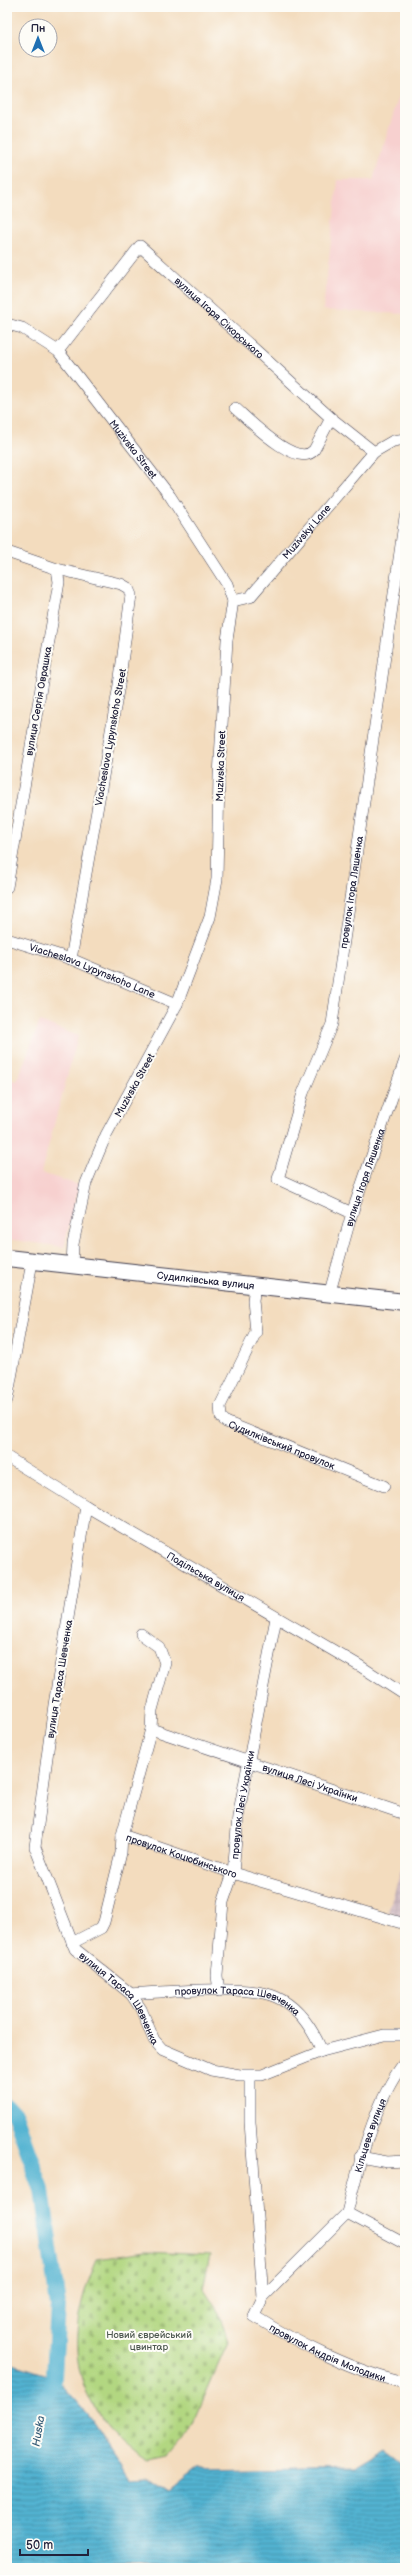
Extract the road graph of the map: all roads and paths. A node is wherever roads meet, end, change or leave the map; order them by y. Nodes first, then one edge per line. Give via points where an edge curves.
1 (7, 324) edge
2 (58, 351) junction
3 (235, 408) dead end
4 (331, 418) junction
5 (405, 439) edge
6 (374, 452) junction
7 (405, 517) edge
8 (7, 552) edge
9 (58, 569) junction
10 (233, 601) junction
11 (10, 865) edge
12 (7, 887) edge
13 (7, 939) edge
14 (71, 959) junction
15 (177, 1004) junction
16 (405, 1060) edge
17 (352, 1213) junction
18 (7, 1258) edge
19 (32, 1262) junction
20 (72, 1266) junction
21 (255, 1287) junction
22 (329, 1295) junction
23 (405, 1302) edge
24 (7, 1400) edge
25 (7, 1457) edge
26 (384, 1486) dead end
27 (86, 1506) junction
28 (276, 1618) junction
29 (141, 1634) dead end
30 (405, 1695) edge
31 (152, 1729) junction
32 (248, 1762) junction
33 (402, 1813) dead end
34 (122, 1836) junction
35 (233, 1873) junction
36 (405, 1924) edge
37 (72, 1943) junction
38 (219, 1991) junction
39 (131, 1994) junction
40 (405, 2035) edge
41 (322, 2051) junction
42 (405, 2062) edge
43 (250, 2076) junction
44 (360, 2157) junction
45 (405, 2161) edge
46 (347, 2213) junction
47 (405, 2244) edge
48 (264, 2297) junction
49 (405, 2382) edge

1 - 2 street, Muzivska Street via 22,328
2 - 4 street, вулиця Ігоря Сікорського via 140,246
2 - 10 street, Muzivska Street via 170,496 227,584
3 - 4 street via 277,443 302,456 312,452
4 - 6 street, вулиця Ігоря Сікорського
5 - 6 street via 393,441
6 - 10 street, Muzivskyi Lane via 250,597
7 - 17 street, провулок Ігора Ляшенка via 332,1024 303,1092 278,1179
8 - 9 street
9 - 11 street, вулиця Сергія Оврашка via 59,582
9 - 14 street, Viacheslava Lypynskoho Street via 121,584 128,588 131,595 119,685
10 - 15 street, Muzivska Street via 227,640 219,768 217,879 204,935
11 - 12 street, вулиця Сергія Оврашка
13 - 14 street, Viacheslava Lypynskoho Lane
14 - 15 street, Viacheslava Lypynskoho Lane
15 - 20 street, Muzivska Street via 106,1135 86,1183 73,1244
16 - 17 street, вулиця Ігоря Ляшенка
17 - 22 street, вулиця Ігоря Ляшенка
18 - 19 main road, Судилківська вулиця
19 - 20 main road, Судилківська вулиця
19 - 24 street
20 - 21 main road, Судилківська вулиця
21 - 22 main road, Судилківська вулиця
21 - 26 street, Судилківський провулок via 253,1300 256,1332 220,1406 221,1417 226,1422
22 - 23 main road, Судилківська вулиця
25 - 27 street, Подільська вулиця
27 - 28 street, Подільська вулиця
27 - 37 street, вулиця Тараса Шевченка via 54,1705 35,1847
28 - 30 street, Подільська вулиця
28 - 32 street, провулок Лесі Українки
29 - 31 street, провулок Коцюбинського via 160,1647 165,1658 152,1710
31 - 32 street, вулиця Лесі Українки
31 - 34 street, провулок Коцюбинського
32 - 33 street, вулиця Лесі Українки
32 - 35 street, провулок Лесі Українки via 238,1817
34 - 35 street, провулок Коцюбинського
34 - 37 street via 121,1853 104,1922 101,1928
35 - 36 street, провулок Коцюбинського
35 - 38 street, провулок Лесі Українки via 223,1902
37 - 39 street, вулиця Тараса Шевченка via 86,1960
38 - 39 street, провулок Тараса Шевченка
38 - 41 street, провулок Тараса Шевченка via 257,1992 281,1999 311,2028
39 - 43 street, вулиця Тараса Шевченка via 141,2009 154,2040 162,2049 211,2070
40 - 41 street via 384,2034
41 - 43 street via 272,2072
42 - 44 street, Кільцева вулиця via 394,2076
43 - 48 street via 250,2130
44 - 45 street via 388,2162
44 - 46 street, Кільцева вулиця
46 - 47 street
46 - 48 street
48 - 49 street, провулок Андрія Молодики via 254,2316 291,2340 379,2377

